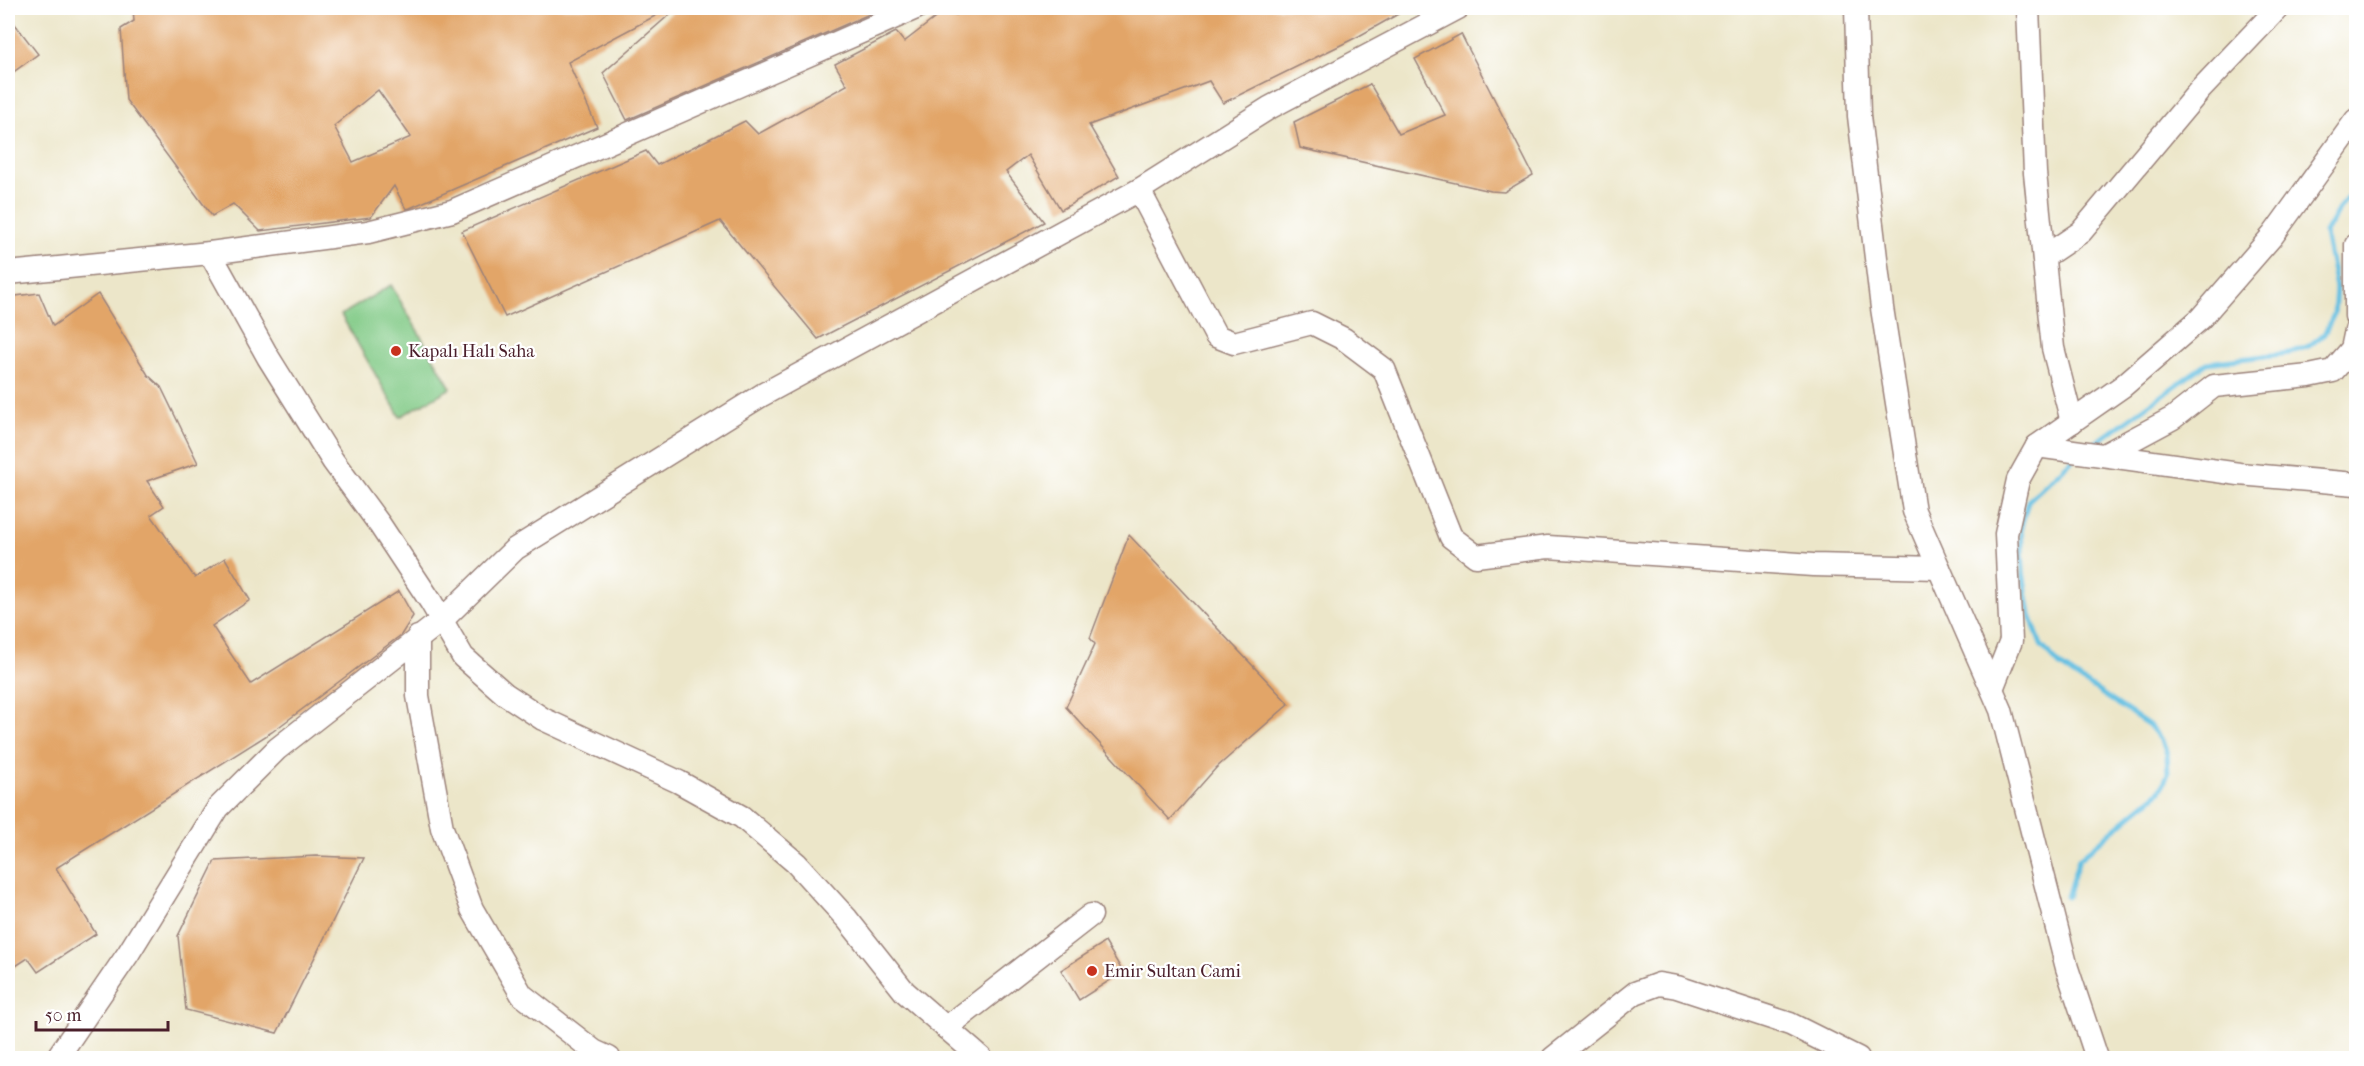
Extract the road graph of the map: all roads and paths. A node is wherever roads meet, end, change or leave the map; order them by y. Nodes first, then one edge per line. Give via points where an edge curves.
1 (916, 8) edge
2 (1458, 8) edge
3 (1856, 8) edge
4 (2028, 8) edge
5 (2278, 8) edge
6 (2356, 120) edge
7 (1139, 190) junction
8 (2356, 245) edge
9 (210, 253) junction
10 (2044, 257) junction
11 (8, 273) edge
12 (2356, 316) edge
13 (2356, 330) edge
14 (2072, 422) junction
15 (2037, 446) junction
16 (2104, 455) junction
17 (2356, 484) edge
18 (1939, 568) junction
19 (442, 620) junction
20 (418, 638) junction
21 (1992, 689) junction
22 (1090, 915) dead end
23 (946, 1028) junction
24 (57, 1059) edge
25 (609, 1059) edge
26 (981, 1059) edge
27 (1553, 1059) edge
28 (1858, 1059) edge
29 (2097, 1059) edge

1 - 9 street via 452,211 368,232
2 - 7 street via 1269,108
3 - 18 street via 1859,116 1882,308 1914,511
4 - 10 street via 2035,173
5 - 10 street via 2200,90 2080,232
6 - 14 street via 2273,235 2200,319 2123,386
7 - 18 street via 1216,336 1234,343 1312,322 1344,339 1384,369 1451,537 1476,556 1548,547 1813,565
7 - 19 street via 762,394 515,549
8 - 12 street
9 - 11 street
9 - 19 street via 303,414
10 - 14 street via 2053,348
13 - 16 street via 2352,350 2333,371 2214,386 2173,418
14 - 15 street
15 - 16 street
15 - 21 street via 2018,480 2006,534 2011,641
16 - 17 street via 2239,474
18 - 21 street
19 - 20 street
19 - 23 street via 464,657 506,694 543,719 679,782 742,817 796,863 905,992
20 - 24 street via 277,749 218,808 129,954
20 - 25 street via 418,696 442,828 472,909 522,995
21 - 29 street via 2001,710 2067,968
22 - 23 street
23 - 26 street
27 - 28 street via 1635,993 1659,984 1790,1024

